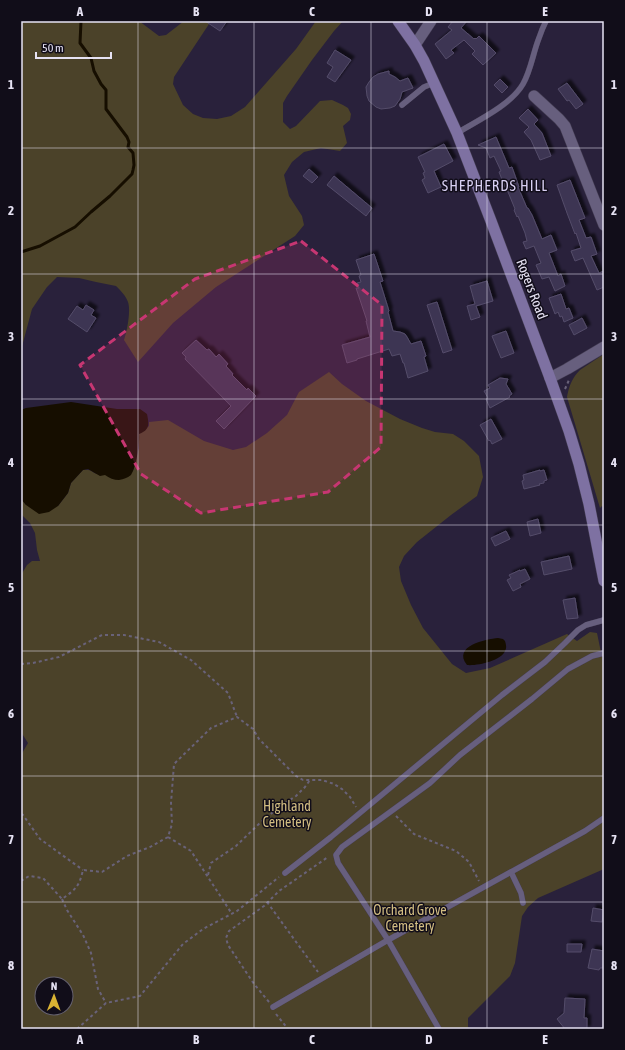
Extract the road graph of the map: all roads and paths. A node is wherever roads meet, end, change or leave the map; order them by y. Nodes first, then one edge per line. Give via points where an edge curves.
1 (398, 21) edge
2 (431, 21) edge
3 (546, 21) edge
4 (415, 45) junction
5 (434, 83) junction
6 (534, 96) dead end
7 (402, 105) dead end
8 (457, 133) junction
9 (604, 225) edge
10 (604, 347) edge
11 (550, 378) junction
12 (604, 581) edge
13 (604, 620) edge
14 (604, 653) edge
15 (21, 664) edge
16 (237, 717) junction
17 (310, 780) junction
18 (360, 812) junction
19 (392, 812) junction
20 (21, 814) edge
21 (604, 818) edge
22 (168, 837) junction
23 (338, 852) junction
24 (83, 870) junction
25 (510, 872) junction
26 (285, 873) joint
27 (208, 875) junction
28 (21, 881) edge
29 (482, 888) junction
30 (62, 899) junction
31 (267, 902) junction
32 (523, 903) dead end
33 (232, 914) junction
34 (388, 940) junction
35 (322, 978) junction
36 (106, 1003) junction
37 (273, 1006) junction
38 (77, 1029) edge
39 (288, 1029) edge
40 (439, 1029) edge

1 - 4 main road, Rogers Road
2 - 4 street
3 - 8 lane via 531,66 519,90 498,108
4 - 5 main road, Rogers Road
5 - 7 lane via 424,87
5 - 8 main road, Rogers Road
6 - 9 street via 565,126
8 - 11 main road, Rogers Road
10 - 11 street
11 - 12 main road, Rogers Road via 579,464
13 - 18 lane via 578,630 545,662
14 - 19 lane via 592,656 568,669
15 - 16 path via 59,657 102,635 124,634 158,642 191,660 228,693
16 - 17 path via 253,729 259,739 296,776
16 - 22 path via 211,728 174,764 172,824
17 - 18 path via 322,780 342,789
17 - 27 path via 296,796 262,821 236,846 211,863
18 - 26 lane
19 - 23 lane
19 - 29 path via 414,834 456,851 469,862
20 - 24 path via 40,839
21 - 25 lane via 586,831
22 - 24 path via 127,856 102,872
22 - 27 path via 191,851
23 - 31 path via 279,891
23 - 34 lane via 338,863
24 - 30 path via 81,881 75,890
25 - 29 lane
25 - 32 lane via 521,893
26 - 33 path
27 - 33 path
28 - 30 path via 29,876 42,878
29 - 34 lane
30 - 36 path via 83,934 91,953 98,988
31 - 35 path
31 - 37 path via 229,931 226,942 254,984
33 - 36 path via 203,929 183,944 140,996
34 - 35 lane
34 - 40 lane
35 - 37 lane
36 - 38 path
37 - 39 path

